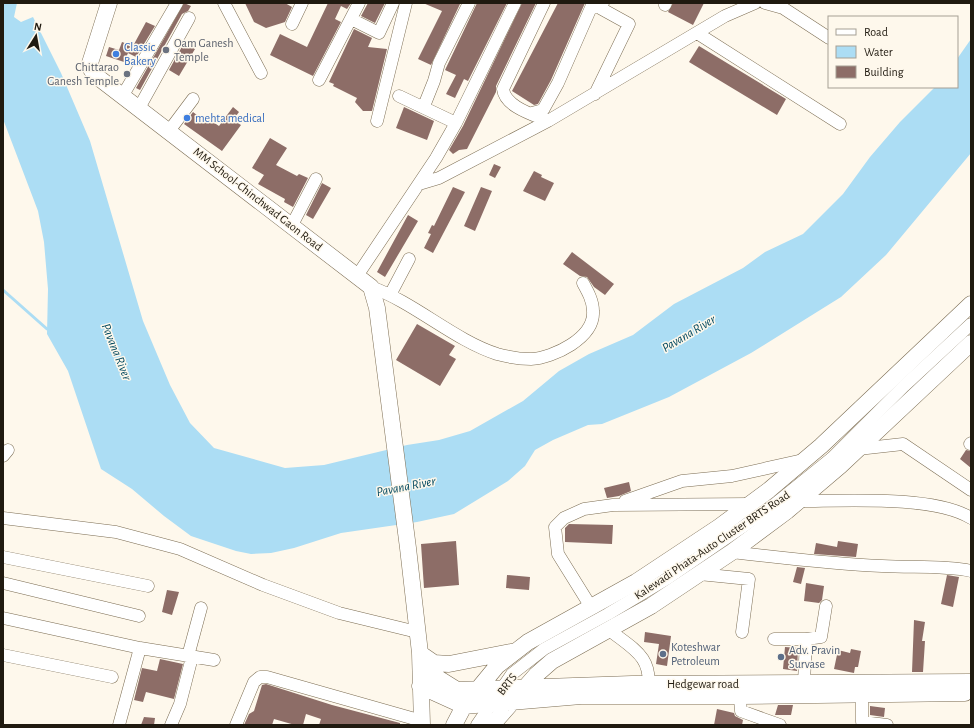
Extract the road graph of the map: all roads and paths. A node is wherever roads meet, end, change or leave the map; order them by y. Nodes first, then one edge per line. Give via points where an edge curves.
1 (109, 3) edge
2 (177, 3) edge
3 (224, 3) edge
4 (302, 3) edge
5 (359, 3) edge
6 (393, 3) edge
7 (406, 3) edge
8 (468, 3) edge
9 (515, 3) edge
10 (544, 3) edge
11 (593, 3) edge
12 (603, 3) edge
13 (755, 3) edge
14 (765, 3) edge
15 (189, 18) dead end
16 (350, 18) junction
17 (292, 24) dead end
18 (697, 33) junction
19 (828, 37) edge
20 (261, 73) dead end
21 (319, 80) dead end
22 (594, 94) junction
23 (123, 95) junction
24 (399, 96) dead end
25 (193, 99) dead end
26 (424, 106) junction
27 (139, 108) junction
28 (532, 113) junction
29 (377, 121) dead end
30 (548, 121) junction
31 (456, 123) junction
32 (840, 124) dead end
33 (169, 131) junction
34 (316, 179) dead end
35 (419, 184) junction
36 (292, 225) junction
37 (409, 259) dead end
38 (357, 276) junction
39 (583, 283) dead end
40 (371, 287) junction
41 (390, 295) junction
42 (971, 304) edge
43 (971, 324) edge
44 (970, 346) edge
45 (858, 449) junction
46 (805, 460) junction
47 (971, 490) edge
48 (799, 501) junction
49 (750, 504) junction
50 (613, 506) junction
51 (3, 518) edge
52 (971, 518) edge
53 (732, 552) junction
54 (3, 557) edge
55 (971, 571) edge
56 (699, 574) junction
57 (3, 583) edge
58 (148, 586) dead end
59 (826, 606) dead end
60 (591, 607) junction
61 (201, 608) dead end
62 (139, 616) dead end
63 (3, 618) edge
64 (608, 629) junction
65 (417, 632) junction
66 (742, 632) dead end
67 (774, 639) dead end
68 (806, 639) junction
69 (140, 648) junction
70 (544, 649) joint
71 (517, 651) junction
72 (420, 653) junction
73 (3, 655) edge
74 (190, 656) junction
75 (214, 660) dead end
76 (112, 677) dead end
77 (971, 682) edge
78 (804, 683) junction
79 (420, 686) junction
80 (524, 688) junction
81 (502, 689) junction
82 (477, 690) junction
83 (648, 690) junction
84 (739, 690) junction
85 (971, 693) edge
86 (862, 694) junction
87 (513, 702) junction
88 (492, 704) junction
89 (464, 706) junction
90 (422, 723) edge
91 (119, 725) edge
92 (172, 725) edge
93 (236, 725) edge
94 (454, 725) edge
95 (477, 725) edge
96 (492, 725) edge
97 (780, 725) edge
98 (887, 725) edge

1 - 23 main road, MM School-Chinchwad Gaon Road via 90,62 91,69
2 - 23 street
3 - 20 street
4 - 17 street
5 - 16 street
6 - 16 street via 379,33
7 - 29 street
8 - 26 street via 439,63
9 - 31 street
10 - 28 street via 503,89 506,99
11 - 28 street via 558,83 543,110
12 - 22 street via 600,8 629,24
13 - 18 street via 725,16
14 - 19 street via 783,8
15 - 27 street
16 - 21 street
18 - 22 street
18 - 32 street
22 - 30 street
23 - 27 main road, MM School-Chinchwad Gaon Road
24 - 26 street
25 - 33 street
26 - 31 street
27 - 33 main road, MM School-Chinchwad Gaon Road
28 - 30 street
30 - 35 street via 439,178
31 - 35 street
33 - 36 main road, MM School-Chinchwad Gaon Road
34 - 36 street
35 - 38 street
36 - 38 main road, MM School-Chinchwad Gaon Road
37 - 41 street
38 - 40 main road, MM School-Chinchwad Gaon Road
39 - 41 street via 594,312 591,326 562,350 530,359 487,350
40 - 41 street
40 - 65 main road via 377,308
42 - 46 main road
43 - 70 street, Kalewadi Phata-Auto Cluster BRTS Road via 832,458 770,508 668,578
44 - 45 main road
45 - 47 street via 903,444
45 - 48 main road
46 - 49 main road
46 - 50 street via 732,476 682,481
48 - 52 street via 893,501 934,506 963,513
48 - 53 main road
49 - 50 street
49 - 60 main road via 636,582
50 - 60 street via 584,509 564,518 555,527 558,554
51 - 65 street via 116,532 180,549 263,585 332,610
53 - 55 street via 810,561 950,567
53 - 56 main road
54 - 58 street
56 - 64 main road via 651,606
56 - 66 street via 749,580
57 - 62 street
59 - 68 street via 821,637
60 - 71 main road via 528,642
61 - 74 street
63 - 69 street
64 - 80 main road via 552,661
64 - 83 street via 643,658 650,674
65 - 72 main road
67 - 68 street
68 - 78 street
69 - 74 street
69 - 91 street
70 - 81 street, BRTS via 512,674
71 - 72 main road via 449,664 434,663
71 - 82 main road via 497,666
72 - 79 main road
72 - 82 main road, Hedgewar road via 433,675 457,690
73 - 76 street
74 - 75 street
74 - 92 street via 180,704
77 - 78 main road, Hedgewar road
78 - 84 main road, Hedgewar road
79 - 89 main road
79 - 90 main road
80 - 81 main road, Hedgewar road
80 - 83 main road, Hedgewar road via 581,685
80 - 87 main road
81 - 82 main road, Hedgewar road
81 - 88 street, BRTS
82 - 89 main road
83 - 84 main road, Hedgewar road
83 - 87 main road, Hedgewar road
84 - 86 main road, Hedgewar road
84 - 97 street via 741,711
85 - 86 main road, Hedgewar road
86 - 98 street via 862,722
87 - 88 main road, Hedgewar road
87 - 96 main road
88 - 89 main road, Hedgewar road
88 - 95 street, BRTS
89 - 94 main road
90 - 93 street via 260,677 254,682

